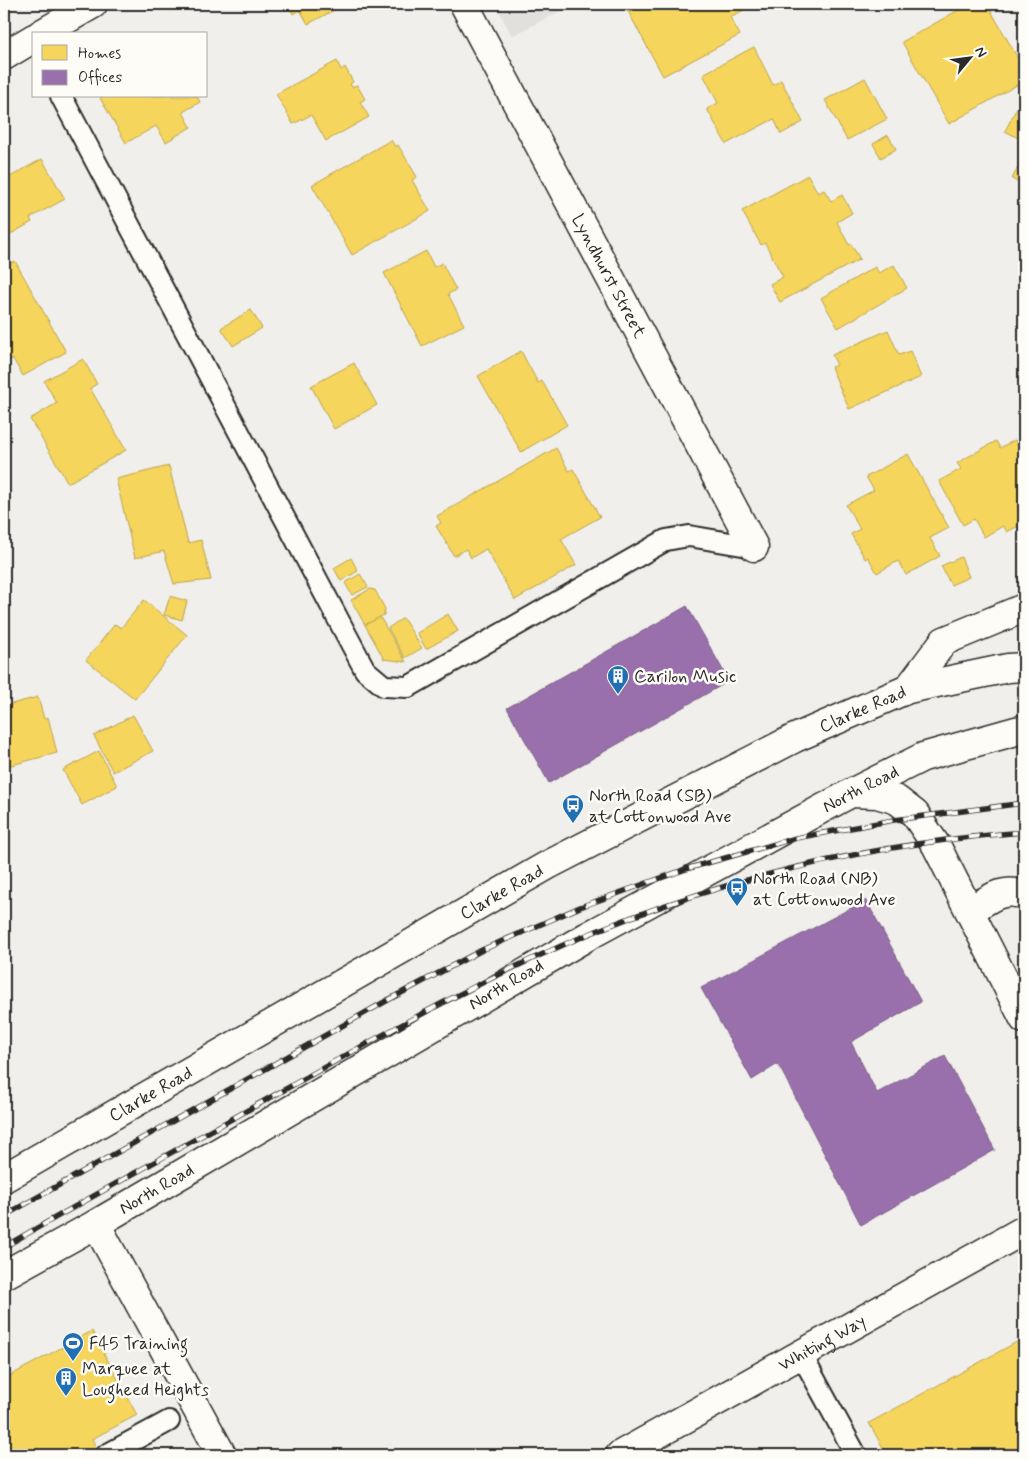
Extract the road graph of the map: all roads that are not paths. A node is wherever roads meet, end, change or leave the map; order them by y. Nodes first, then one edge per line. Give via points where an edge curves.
1 (93, 4) edge
2 (464, 4) edge
3 (47, 32) edge
4 (32, 41) edge
5 (4, 56) edge
6 (62, 98) edge
7 (754, 547) joint
8 (1024, 608) edge
9 (1024, 666) edge
10 (908, 689) junction
11 (1024, 730) edge
12 (851, 793) junction
13 (1024, 894) edge
14 (970, 911) junction
15 (1024, 1016) edge
16 (4, 1178) edge
17 (96, 1224) junction
18 (1024, 1230) edge
19 (4, 1275) edge
20 (801, 1354) junction
21 (169, 1421) dead end
22 (106, 1455) edge
23 (222, 1455) edge
24 (620, 1455) edge
25 (856, 1455) edge

1 - 3 main road
2 - 7 main road, Lyndhurst Street
4 - 5 main road
6 - 7 lane via 365,670 384,686 408,687 666,540 689,536
8 - 10 main road via 944,641
9 - 10 main road, Clarke Road
10 - 16 main road, Clarke Road via 795,738 548,865
11 - 12 main road, North Road via 923,757
12 - 14 main road via 878,794 896,800 915,814 936,845
12 - 17 main road, North Road via 588,936
13 - 14 main road via 1002,892
14 - 15 main road
17 - 19 main road, North Road
17 - 23 main road
18 - 20 main road, Whiting Way
20 - 24 main road, Whiting Way
20 - 25 lane
21 - 22 lane

